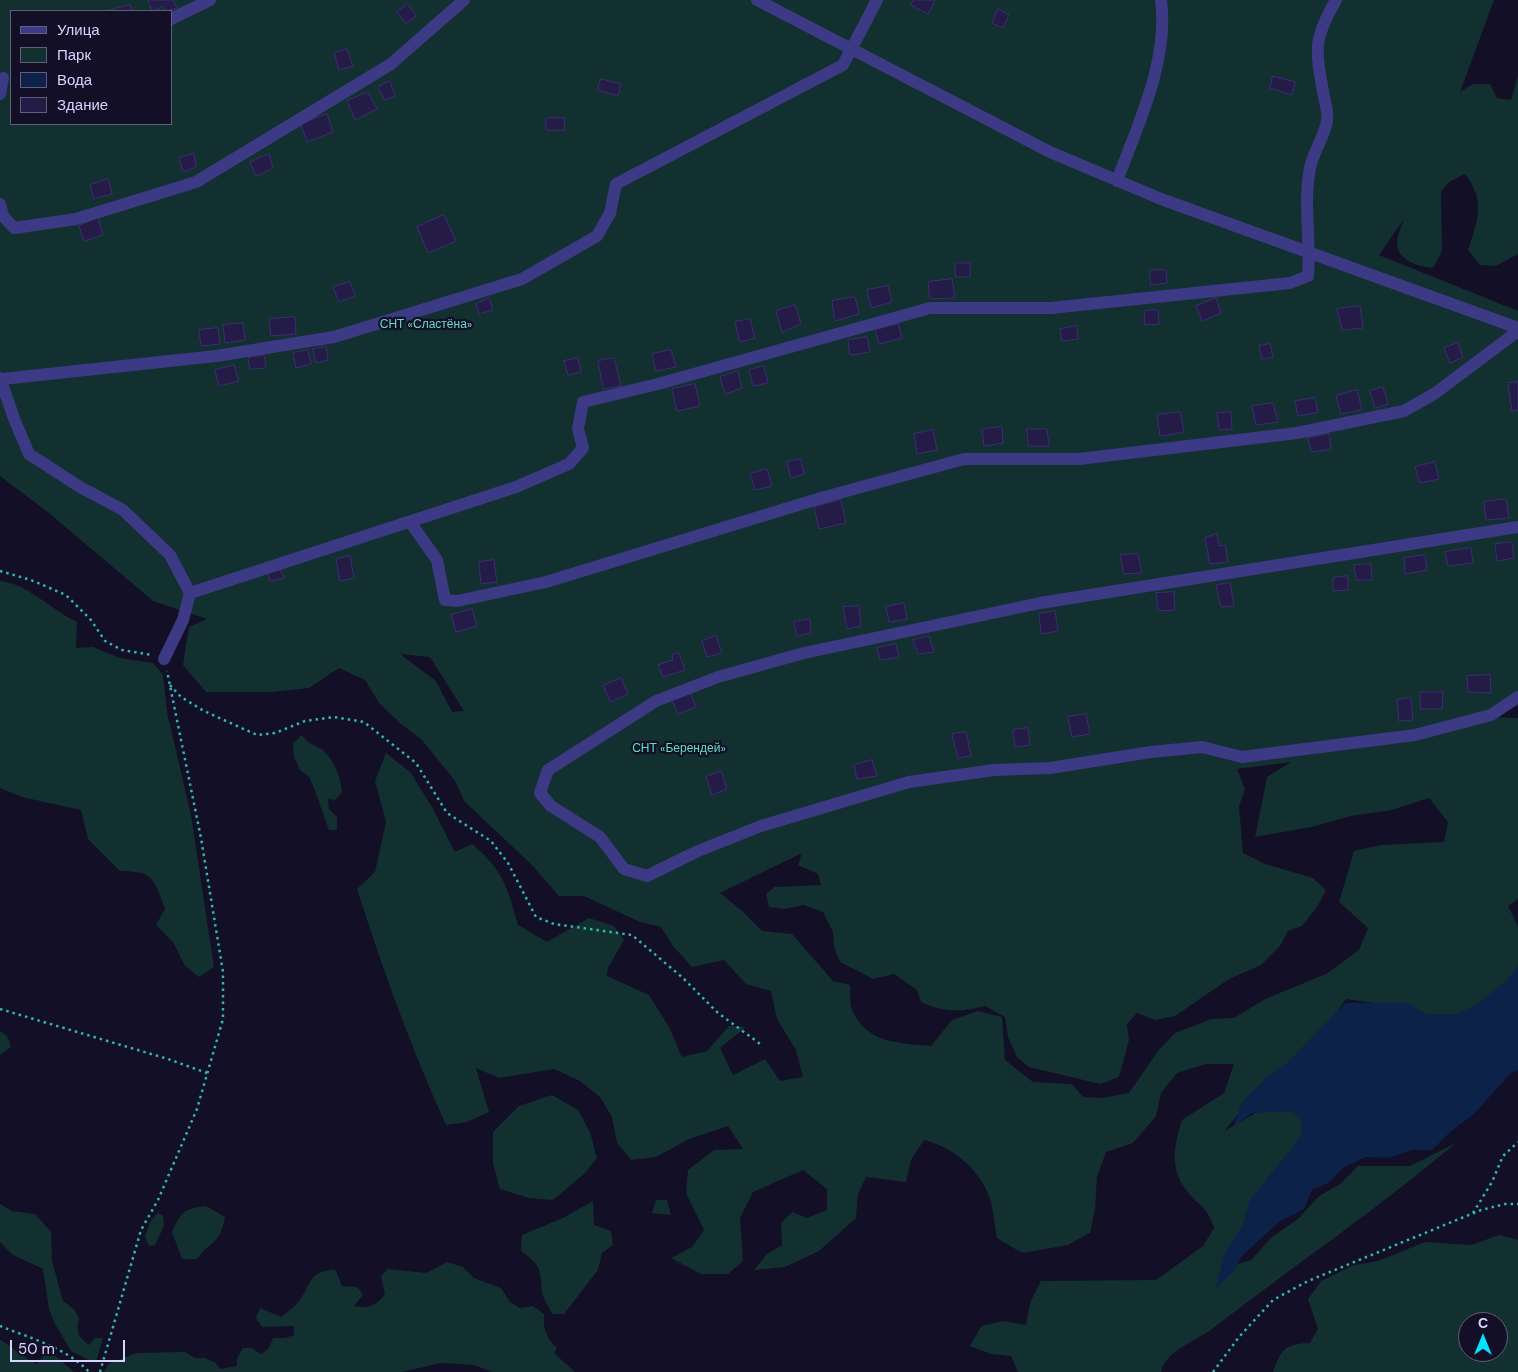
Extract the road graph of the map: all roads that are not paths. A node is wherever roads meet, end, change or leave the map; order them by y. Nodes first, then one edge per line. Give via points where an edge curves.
1 (210, 0) edge
2 (464, 0) edge
3 (757, 0) edge
4 (877, 0) edge
5 (1161, 0) edge
6 (1336, 0) edge
7 (172, 19) edge
8 (852, 49) junction
9 (5, 77) edge
10 (0, 94) edge
11 (1117, 180) junction
12 (0, 204) edge
13 (1310, 253) junction
14 (1518, 329) edge
15 (1, 379) edge
16 (410, 522) junction
17 (1518, 527) edge
18 (190, 593) junction
19 (164, 659) road end
20 (1518, 697) edge

1 - 7 street
2 - 12 street via 391,64 196,182 76,219 14,228 3,216
3 - 8 street
4 - 8 street
5 - 11 street via 1164,22 1152,85
6 - 13 street via 1321,26 1318,44 1318,67 1328,120 1310,168 1307,214
8 - 11 street via 1050,152
8 - 15 street via 843,64 616,184 610,213 597,236 522,279 334,336 216,356
9 - 10 street
11 - 13 street
13 - 14 street
13 - 16 street via 1308,276 1290,283 1051,308 930,308 583,402 578,429 583,448 569,464 516,487
14 - 16 street via 1434,394 1404,411 1297,433 1079,459 964,459 821,498 546,582 457,600 445,600 436,560
15 - 18 street via 29,454 123,510 170,555
16 - 18 street
17 - 20 street via 1040,603 804,653 718,677 656,701 548,770 540,793 551,806 600,837 624,869 647,876 698,851 762,826 909,782 994,770 1050,768 1202,747 1242,757 1415,735 1491,715
18 - 19 street via 183,620

